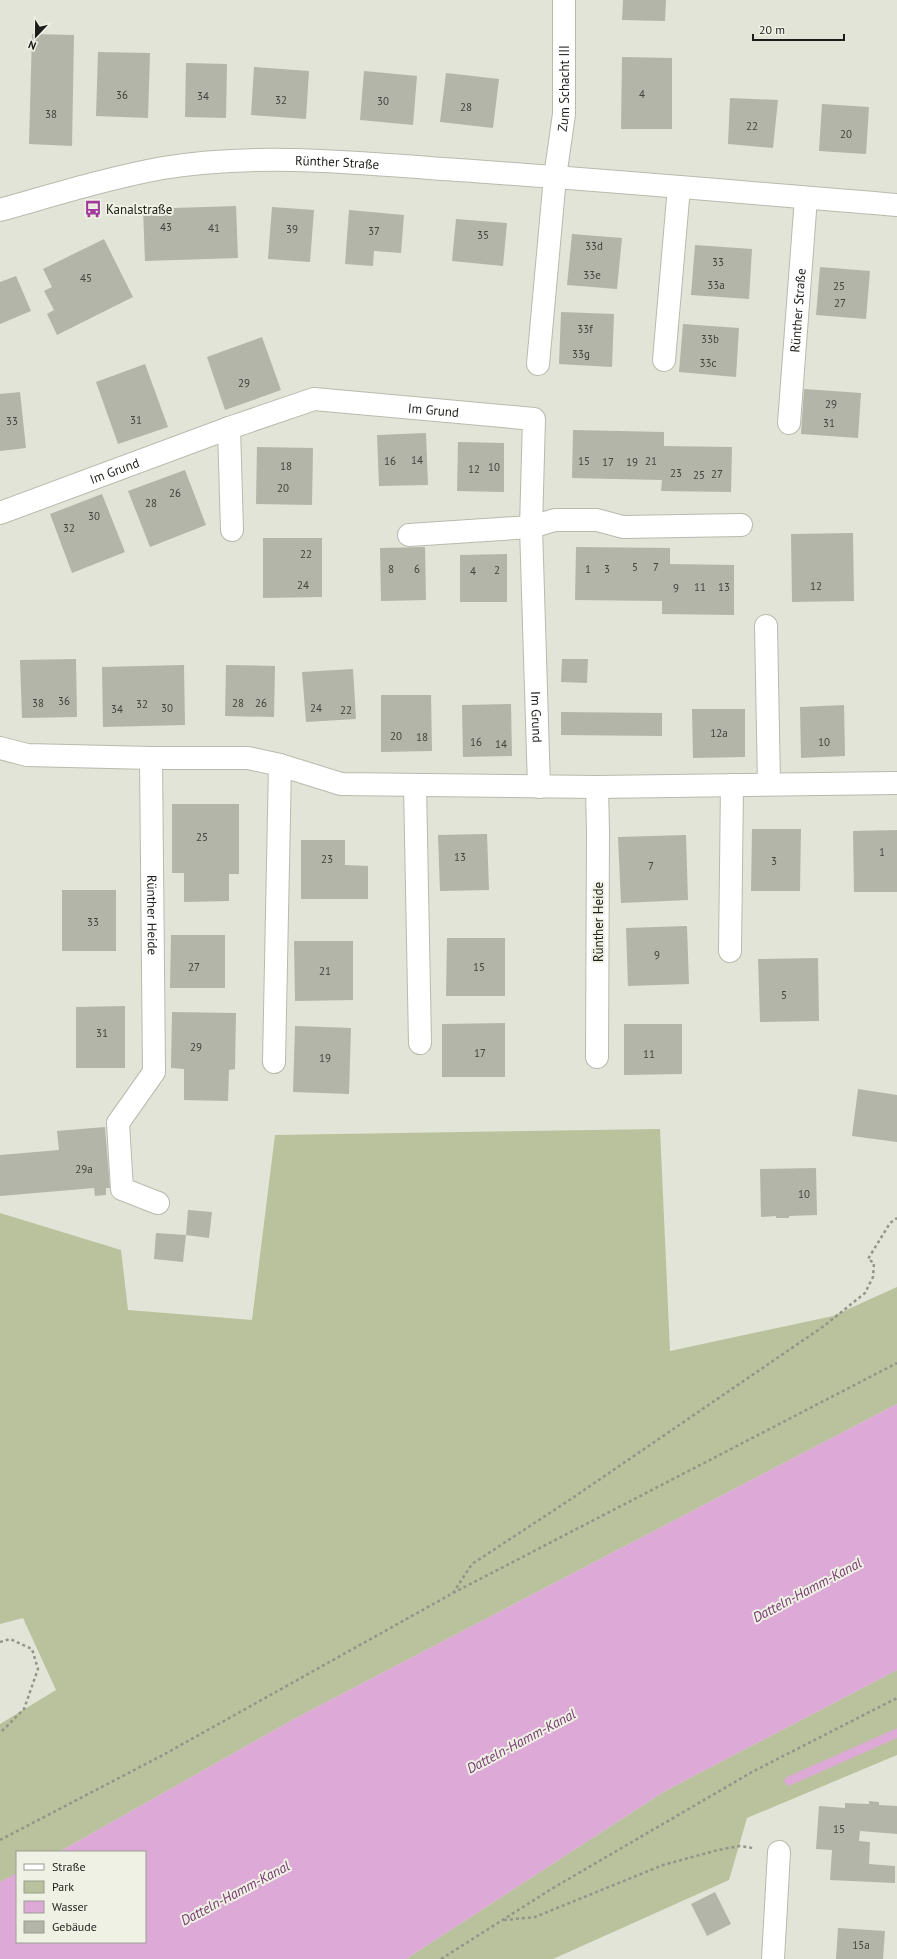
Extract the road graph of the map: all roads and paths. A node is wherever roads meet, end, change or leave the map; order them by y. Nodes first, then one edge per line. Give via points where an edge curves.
1 (564, 0) edge
2 (555, 176) junction
3 (679, 187) junction
4 (806, 198) junction
5 (897, 205) edge
6 (0, 210) edge
7 (664, 360) dead end
8 (538, 364) dead end
9 (789, 423) dead end
10 (229, 428) junction
11 (0, 513) edge
12 (741, 525) dead end
13 (531, 527) junction
14 (232, 530) dead end
15 (409, 535) dead end
16 (766, 626) dead end
17 (0, 748) edge
18 (151, 758) junction
19 (280, 765) junction
20 (897, 783) edge
21 (768, 784) junction
22 (415, 785) junction
23 (539, 786) junction
24 (732, 786) junction
25 (597, 787) junction
26 (730, 951) dead end
27 (420, 1043) dead end
28 (597, 1057) dead end
29 (274, 1062) dead end
30 (158, 1203) dead end
31 (897, 1218) edge
32 (897, 1363) edge
33 (453, 1593) junction
34 (0, 1642) edge
35 (897, 1698) edge
36 (0, 1733) edge
37 (0, 1840) edge
38 (779, 1852) joint
39 (502, 1920) junction
40 (441, 1959) edge
41 (773, 1959) edge

1 - 2 street, Zum Schacht III via 564,114
2 - 3 street, Rünther Straße
2 - 6 street, Rünther Straße via 324,160 237,161 163,168
2 - 8 street
3 - 4 street, Rünther Straße
3 - 7 street
4 - 5 street, Rünther Straße
4 - 9 street, Rünther Straße
10 - 11 street, Im Grund
10 - 13 street, Im Grund via 314,399 534,419
10 - 14 street
12 - 13 street via 623,527 597,520 555,520
13 - 15 street
13 - 23 street, Im Grund
16 - 21 street
17 - 18 street via 27,755
18 - 19 street via 248,758
18 - 30 street, Rünther Heide via 154,1072 118,1123 122,1189
19 - 22 street via 341,784
19 - 29 street
20 - 21 street
21 - 24 street
22 - 23 street
22 - 27 street
23 - 25 street
24 - 25 street
24 - 26 street
25 - 28 street, Rünther Heide
31 - 33 path via 890,1222 868,1259 874,1263 873,1277 865,1293 811,1335 472,1564
32 - 33 path
33 - 37 path via 163,1755
34 - 36 path via 10,1639 32,1649 38,1669 24,1709
35 - 39 path via 752,1772 552,1888
38 - 39 path via 740,1846 718,1850 663,1865 535,1917
38 - 41 street
39 - 40 path

